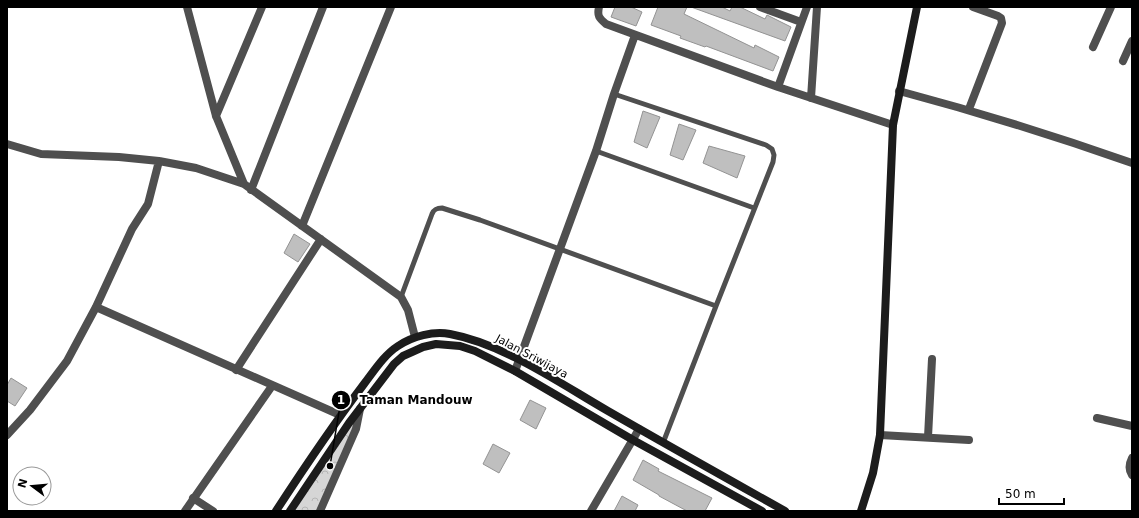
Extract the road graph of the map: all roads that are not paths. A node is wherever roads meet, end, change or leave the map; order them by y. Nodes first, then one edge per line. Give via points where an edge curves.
1 (187, 7) edge
2 (262, 7) edge
3 (323, 7) edge
4 (391, 7) edge
5 (599, 7) edge
6 (760, 7) edge
7 (807, 7) edge
8 (817, 7) edge
9 (917, 7) edge
10 (1111, 7) edge
11 (976, 8) edge
12 (801, 22) junction
13 (635, 35) junction
14 (1132, 41) edge
15 (1093, 47) dead end
16 (1123, 61) dead end
17 (778, 87) junction
18 (899, 91) junction
19 (614, 94) junction
20 (811, 98) junction
21 (969, 109) junction
22 (216, 116) junction
23 (893, 125) junction
24 (7, 144) edge
25 (596, 152) junction
26 (159, 161) junction
27 (1132, 163) edge
28 (244, 184) junction
29 (252, 190) junction
30 (754, 208) junction
31 (302, 226) junction
32 (321, 239) junction
33 (559, 249) junction
34 (401, 297) junction
35 (716, 306) junction
36 (96, 307) junction
37 (415, 337) junction
38 (932, 359) dead end
39 (520, 360) junction
40 (236, 370) junction
41 (515, 371) junction
42 (272, 386) junction
43 (360, 409) junction
44 (340, 415) junction
45 (1097, 418) dead end
46 (1132, 426) edge
47 (639, 429) junction
48 (7, 435) edge
49 (880, 435) junction
50 (928, 437) junction
51 (633, 440) junction
52 (969, 440) dead end
53 (663, 443) junction
54 (1132, 458) edge
55 (1132, 476) edge
56 (738, 485) junction
57 (733, 494) junction
58 (193, 498) junction
59 (185, 511) edge
60 (213, 511) edge
61 (276, 511) edge
62 (290, 511) edge
63 (320, 511) edge
64 (591, 511) edge
65 (762, 511) edge
66 (784, 511) edge
67 (861, 511) edge

1 - 22 street
2 - 22 street
3 - 29 street
4 - 31 street
5 - 13 street via 598,18 606,24
6 - 12 street
7 - 12 street
8 - 20 street
9 - 18 main road
10 - 15 street
11 - 21 street via 998,16 1002,23
12 - 17 street
13 - 17 street
13 - 19 street
14 - 16 street
17 - 20 street
18 - 21 street
18 - 23 main road
19 - 25 street
19 - 30 lane via 772,149 773,162
20 - 23 street
21 - 27 street
22 - 28 street
23 - 49 main road
24 - 26 street via 41,154
25 - 30 lane
25 - 33 street
26 - 28 street via 196,168
26 - 36 street via 148,204 132,229
28 - 29 street
29 - 31 street
30 - 35 lane
31 - 32 street
32 - 34 street
32 - 40 street
33 - 34 lane via 480,220 437,208 432,214
33 - 35 lane
33 - 39 street
34 - 37 street via 408,310
35 - 53 lane
36 - 40 street
36 - 48 street via 67,361 30,410
37 - 39 main road, Jalan Sriwijaya via 435,334 459,336 480,342
37 - 44 main road, Jalan Sriwijaya via 397,346 381,362
38 - 50 street
39 - 41 street
39 - 47 main road, Jalan Sriwijaya
40 - 42 street
41 - 43 main road, Jalan Sriwijaya via 476,351 460,346 436,344 403,356
41 - 51 main road, Jalan Sriwijaya
42 - 44 street
42 - 58 street
43 - 62 main road, Jalan Sriwijaya
43 - 63 street via 356,429
44 - 61 main road, Jalan Sriwijaya
45 - 46 street
47 - 51 street
47 - 53 main road, Jalan Sriwijaya
49 - 50 street
49 - 67 main road via 873,473
50 - 52 street
51 - 57 main road, Jalan Sriwijaya
51 - 64 street
53 - 56 main road, Jalan Sriwijaya
54 - 55 street via 1129,472
56 - 57 main road
56 - 66 main road, Jalan Sriwijaya
57 - 65 main road, Jalan Sriwijaya
58 - 59 street
58 - 60 street

